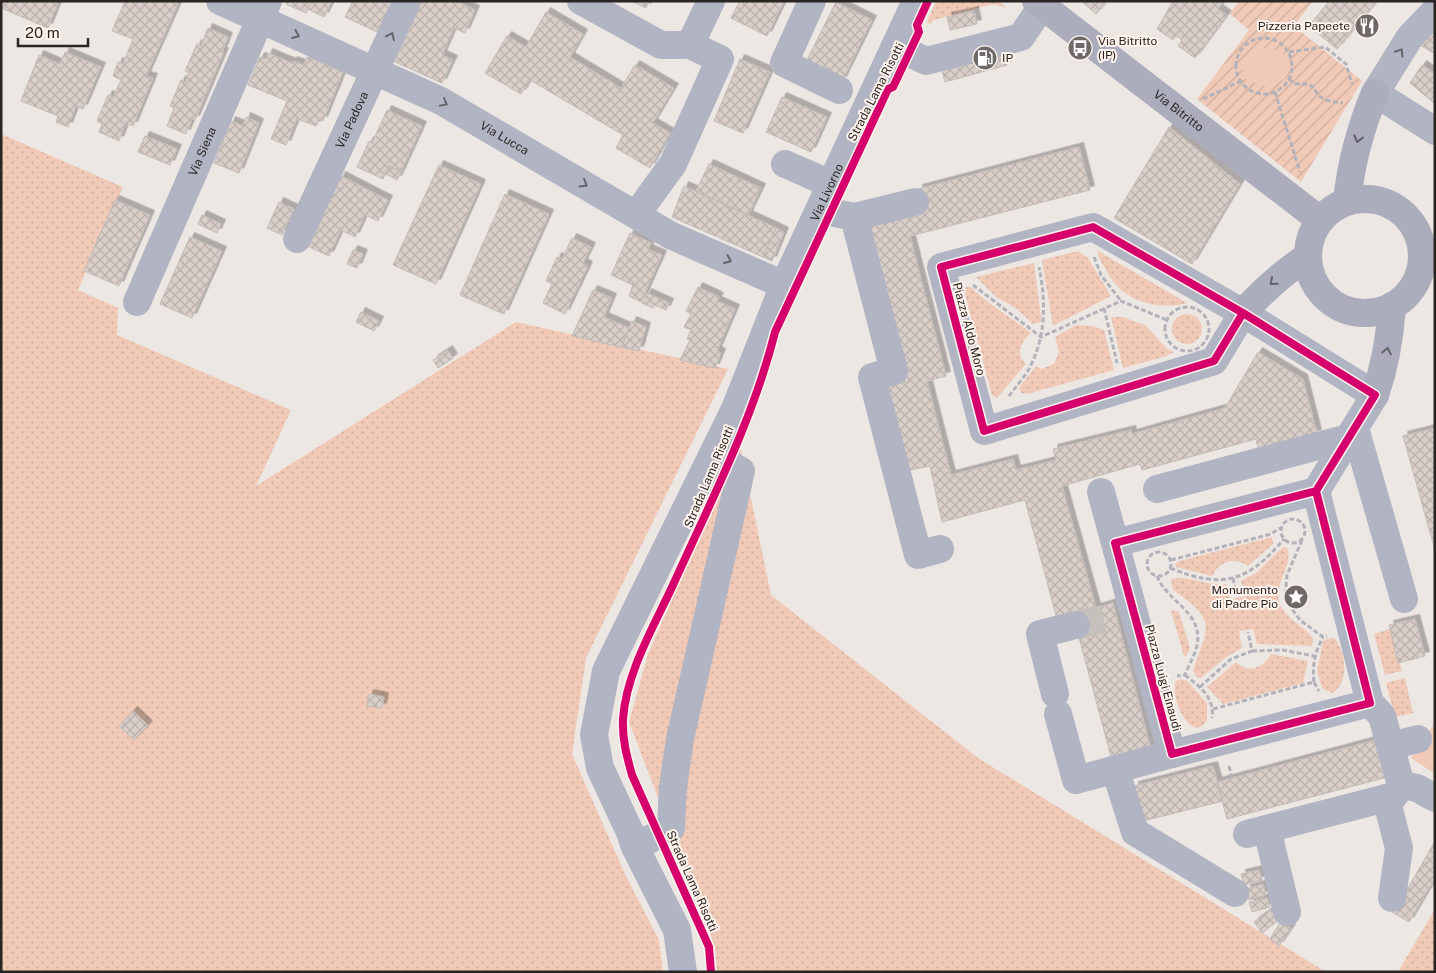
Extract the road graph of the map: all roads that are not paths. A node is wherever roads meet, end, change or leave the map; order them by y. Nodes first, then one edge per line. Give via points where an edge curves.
1 (220, 1) edge
2 (407, 1) edge
3 (581, 1) edge
4 (711, 1) edge
5 (812, 1) edge
6 (916, 1) edge
7 (1039, 4) edge
8 (264, 10) edge
9 (1435, 11) edge
10 (690, 45) junction
11 (896, 46) junction
12 (375, 71) junction
13 (839, 90) dead end
14 (1364, 92) junction
15 (1435, 131) edge
16 (785, 164) dead end
17 (831, 184) junction
18 (915, 202) dead end
19 (1347, 202) junction
20 (819, 210) junction
21 (636, 215) junction
22 (854, 217) junction
23 (1320, 220) junction
24 (1428, 238) edge
25 (297, 239) dead end
26 (1308, 256) junction
27 (1426, 284) edge
28 (784, 285) junction
29 (137, 302) dead end
30 (1392, 306) junction
31 (1243, 313) junction
32 (756, 359) joint
33 (1376, 395) junction
34 (1352, 433) junction
35 (713, 454) junction
36 (1157, 489) dead end
37 (1316, 491) junction
38 (1101, 492) dead end
39 (1115, 543) junction
40 (940, 549) dead end
41 (1404, 599) dead end
42 (1076, 626) tunnel mouth
43 (1370, 702) junction
44 (1418, 739) dead end
45 (1390, 746) junction
46 (1172, 754) junction
47 (1115, 769) junction
48 (1394, 792) junction
49 (1435, 798) edge
50 (635, 847) junction
51 (1236, 893) dead end
52 (1392, 898) dead end
53 (1287, 912) dead end
54 (683, 972) edge

1 - 8 street, Via Lucca
12 -> 2 street, Via Padova
3 - 10 street via 661,45
4 - 10 street
5 - 13 street via 784,63
6 - 11 street, Via Livorno
7 - 11 street via 1021,37 926,60
7 - 23 main road, Via Bitritto
8 -> 12 street, Via Lucca
8 - 29 street, Via Siena
14 -> 9 street
10 - 21 street via 720,58 673,164
11 - 17 street, Via Livorno
12 -> 21 street, Via Lucca via 440,101
12 - 25 street, Via Padova
14 - 15 street
14 -> 19 main road
16 - 17 street
17 - 20 street, Via Livorno
18 - 22 street
19 - 23 main road
19 - 24 main road via 1366,198 1384,202 1401,211
20 - 22 street
20 - 28 street, Via Livorno
21 -> 28 street, Via Lucca via 670,234
22 - 40 street via 894,371 872,377 915,545 918,555
23 - 26 main road via 1311,237
24 - 27 main road via 1422,261
26 - 30 main road via 1311,275 1321,292 1336,305 1354,312 1373,312
26 -> 31 main road via 1261,291
27 - 30 main road
28 - 32 street, Via Livorno
33 -> 30 main road via 1390,337
31 - 31 street, Piazza Aldo Moro via 1214,361 984,431 941,267 1093,227
31 - 33 street
32 - 35 street, Strada Lama Risotti
33 - 34 street
34 - 36 street
34 - 37 street
34 - 41 street
35 - 50 street, Strada Lama Risotti via 606,671 594,735 600,768
35 - 50 street via 741,471 680,739 671,828
37 - 39 street
37 - 43 street
38 - 39 street, Piazza Luigi Einaudi
39 - 46 street, Piazza Luigi Einaudi via 1125,614
42 - 47 street via 1040,634 1076,780
43 - 45 street via 1382,716
43 - 46 street
44 - 45 street
45 - 48 street
46 - 47 street
47 - 51 street via 1135,832
48 - 49 street via 1417,788
48 - 52 street via 1399,848
48 - 53 street via 1257,831
50 - 54 street, Strada Lama Risotti via 677,930

